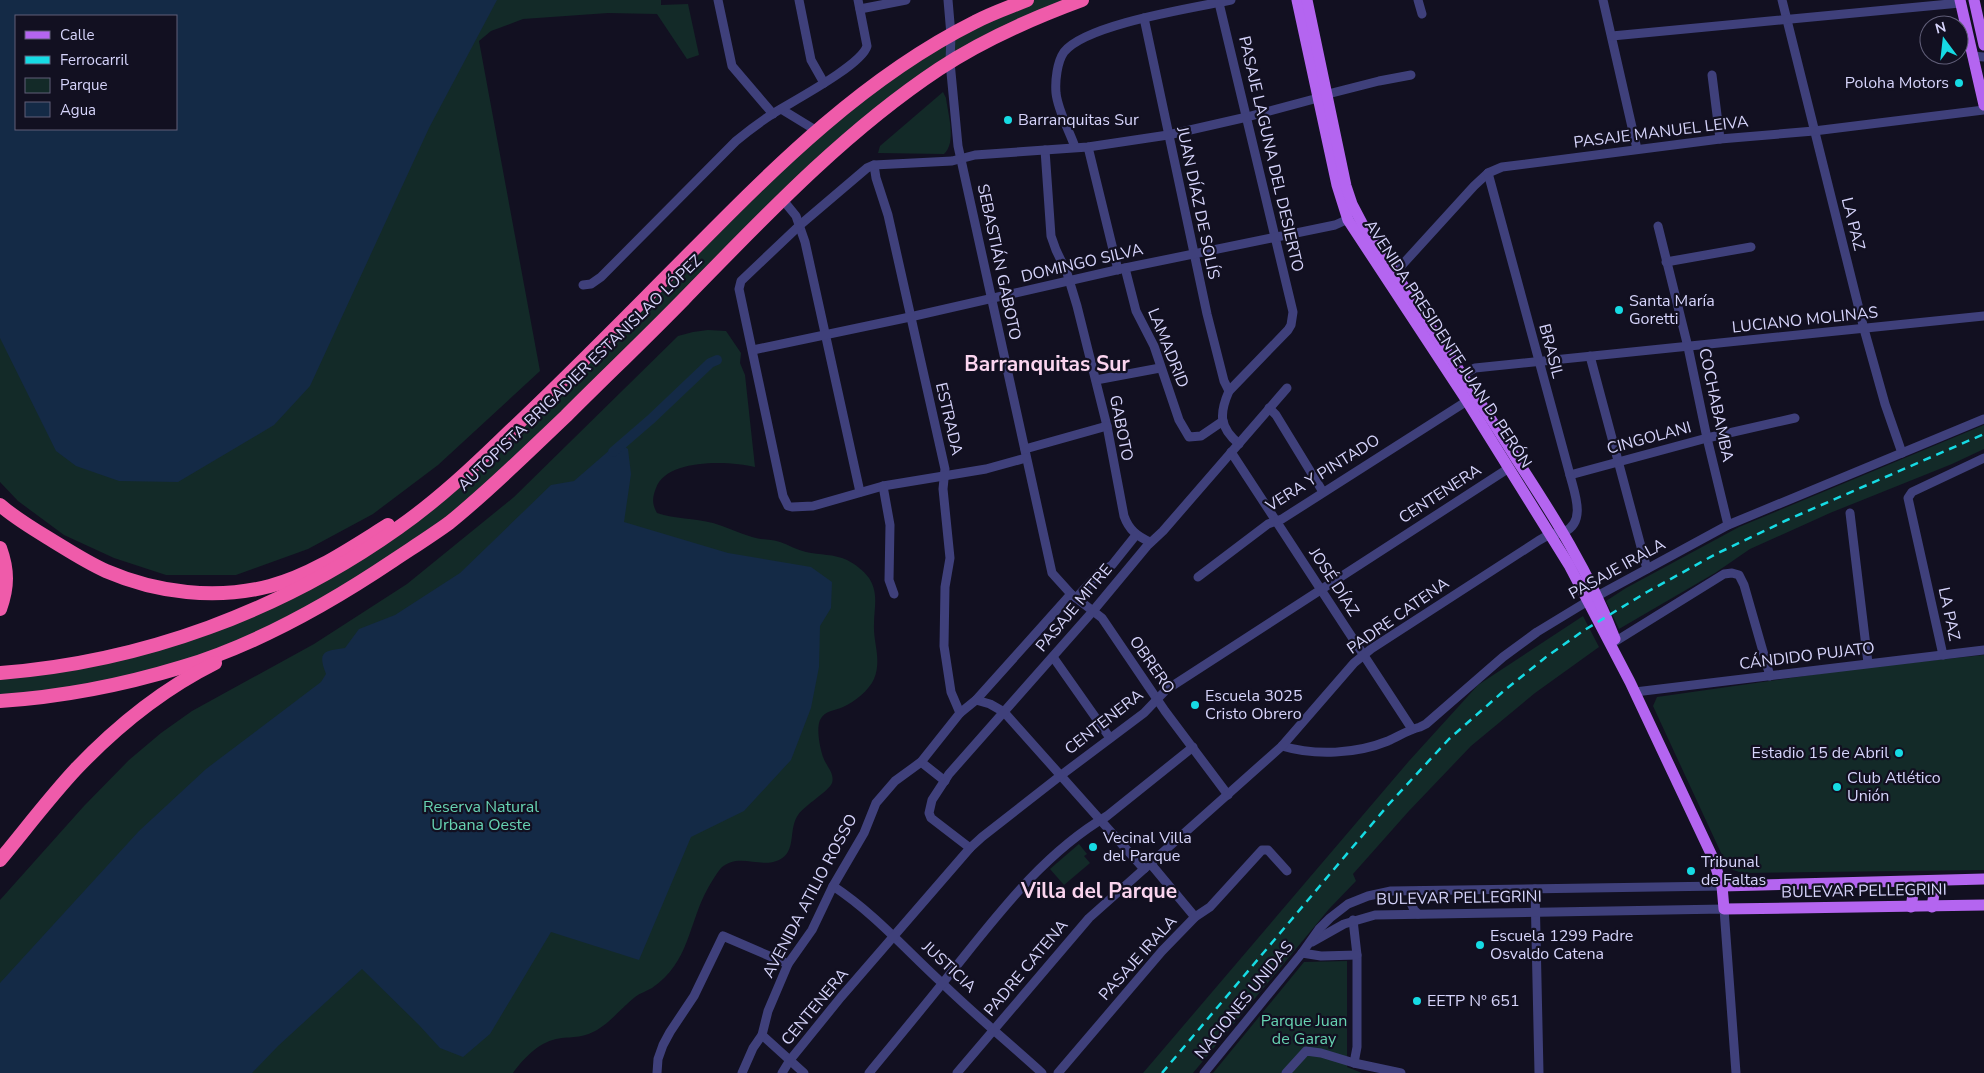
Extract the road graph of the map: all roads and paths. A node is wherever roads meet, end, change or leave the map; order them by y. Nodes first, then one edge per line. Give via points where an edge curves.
1 (718, 0) edge
2 (799, 0) edge
3 (906, 0) edge
4 (948, 0) edge
5 (1027, 0) edge
6 (1082, 0) edge
7 (1231, 0) edge
8 (1297, 0) edge
9 (1307, 0) edge
10 (1418, 0) edge
11 (1602, 0) edge
12 (1782, 0) edge
13 (1976, 0) edge
14 (1219, 2) junction
15 (1960, 2) edge
16 (859, 4) edge
17 (1422, 14) dead end
18 (1144, 18) junction
19 (1787, 20) junction
20 (952, 35) junction
21 (1612, 36) junction
22 (1984, 45) edge
23 (1972, 56) junction
24 (1984, 56) edge
25 (950, 62) junction
26 (1411, 75) dead end
27 (1712, 75) dead end
28 (824, 83) junction
29 (1323, 96) junction
30 (1984, 105) edge
31 (781, 108) junction
32 (1984, 110) edge
33 (773, 114) junction
34 (1247, 117) junction
35 (817, 131) junction
36 (1814, 131) junction
37 (1168, 136) junction
38 (1720, 139) junction
39 (1088, 146) junction
40 (1075, 147) junction
41 (1637, 149) junction
42 (1045, 150) junction
43 (961, 160) junction
44 (874, 165) junction
45 (1488, 173) junction
46 (783, 200) junction
47 (1353, 217) junction
48 (800, 225) junction
49 (1658, 226) dead end
50 (1276, 238) junction
51 (1751, 247) dead end
52 (1194, 254) junction
53 (1666, 262) junction
54 (1121, 269) junction
55 (1392, 276) junction
56 (1070, 282) junction
57 (583, 285) dead end
58 (992, 299) junction
59 (1984, 316) edge
60 (910, 317) junction
61 (1864, 329) junction
62 (825, 335) junction
63 (1688, 347) junction
64 (753, 350) junction
65 (1590, 356) junction
66 (1538, 361) junction
67 (1160, 368) junction
68 (1458, 378) junction
69 (1096, 380) junction
70 (1287, 388) dead end
71 (1229, 392) junction
72 (1467, 401) junction
73 (1269, 408) junction
74 (1794, 418) dead end
75 (1984, 419) edge
76 (1222, 421) junction
77 (1107, 426) junction
78 (1707, 438) junction
79 (1239, 444) junction
80 (1231, 452) junction
81 (1902, 453) junction
82 (1025, 454) junction
83 (1984, 458) edge
84 (1617, 462) junction
85 (1509, 468) junction
86 (1570, 475) junction
87 (945, 476) junction
88 (462, 477) junction
89 (883, 486) junction
90 (860, 492) junction
91 (1323, 492) junction
92 (0, 505) edge
93 (1850, 513) dead end
94 (1276, 521) junction
95 (1728, 525) junction
96 (1563, 532) junction
97 (1551, 534) junction
98 (1136, 535) junction
99 (1150, 542) junction
100 (415, 546) junction
101 (0, 548) edge
102 (1647, 569) junction
103 (1198, 577) dead end
104 (1321, 589) junction
105 (894, 594) dead end
106 (1593, 598) junction
107 (1076, 599) junction
108 (0, 609) edge
109 (1093, 611) junction
110 (1616, 641) junction
111 (1984, 650) edge
112 (1363, 655) junction
113 (1943, 655) junction
114 (1053, 657) junction
115 (1868, 663) junction
116 (0, 673) edge
117 (1770, 676) junction
118 (1632, 687) junction
119 (1157, 699) junction
120 (976, 700) junction
121 (0, 701) edge
122 (1004, 712) junction
123 (960, 713) junction
124 (1412, 729) junction
125 (1110, 738) junction
126 (1282, 746) junction
127 (1193, 747) junction
128 (921, 762) junction
129 (1060, 776) junction
130 (945, 781) junction
131 (1228, 795) junction
132 (1100, 820) junction
133 (970, 848) junction
134 (0, 860) edge
135 (1147, 866) junction
136 (1287, 871) dead end
137 (1984, 879) edge
138 (1915, 882) junction
139 (1936, 882) junction
140 (833, 886) junction
141 (1722, 886) junction
142 (1535, 889) junction
143 (1419, 891) junction
144 (1984, 905) edge
145 (1911, 907) junction
146 (1932, 907) junction
147 (1724, 909) junction
148 (1536, 913) junction
149 (1418, 914) junction
150 (1195, 917) junction
151 (1354, 920) junction
152 (894, 936) junction
153 (1305, 949) junction
154 (1357, 955) junction
155 (788, 964) junction
156 (942, 984) junction
157 (994, 1029) junction
158 (762, 1035) junction
159 (790, 1060) junction
160 (1354, 1063) junction
161 (657, 1073) edge
162 (742, 1073) edge
163 (782, 1073) edge
164 (804, 1073) edge
165 (869, 1073) edge
166 (957, 1073) edge
167 (1042, 1073) edge
168 (1058, 1073) edge
169 (1204, 1073) edge
170 (1286, 1073) edge
171 (1401, 1073) edge
172 (1539, 1073) edge
173 (1736, 1073) edge

1 - 33 street via 732,66
2 - 28 street via 811,60
3 - 16 street
4 - 20 street, SEBASTIÁN GABOTO
5 - 20 highway, AUTOPISTA BRIGADIER ESTANISLAO LÓPEZ
6 - 25 highway, AUTOPISTA BRIGADIER ESTANISLAO LÓPEZ via 1016,28
7 - 14 street
8 - 29 main road, AVENIDA PRESIDENTE JUAN D. PERÓN
9 - 29 main road, AVENIDA PRESIDENTE JUAN D. PERÓN
10 - 17 street
11 - 21 street
12 - 19 street, LA PAZ
13 - 22 main road
14 - 18 street
14 - 34 street, PASAJE LAGUNA DEL DESIERTO
15 - 19 street
15 - 23 main road
16 - 28 street via 867,38 866,51
18 - 37 street, JUAN DÍAZ DE SOLÍS
18 - 40 street via 1112,26 1079,40 1064,53 1056,86 1058,102
19 - 21 street
19 - 36 street, LA PAZ
20 - 25 street, SEBASTIÁN GABOTO
20 - 35 highway, AUTOPISTA BRIGADIER ESTANISLAO LÓPEZ via 886,76
21 - 41 street
23 - 24 street
23 - 30 main road
25 - 43 street, SEBASTIÁN GABOTO
25 - 46 highway, AUTOPISTA BRIGADIER ESTANISLAO LÓPEZ via 870,121
26 - 29 street
27 - 38 street
28 - 31 street
29 - 34 street
29 - 47 main road, AVENIDA PRESIDENTE JUAN D. PERÓN via 1337,185
31 - 33 street
31 - 35 street
32 - 36 street, PASAJE MANUEL LEIVA
33 - 57 street via 736,141 601,277
34 - 37 street
34 - 50 street, PASAJE LAGUNA DEL DESIERTO
35 - 88 highway, AUTOPISTA BRIGADIER ESTANISLAO LÓPEZ via 757,185
36 - 38 street, PASAJE MANUEL LEIVA
36 - 61 street, LA PAZ
37 - 39 street
37 - 52 street, JUAN DÍAZ DE SOLÍS
38 - 41 street, PASAJE MANUEL LEIVA
39 - 40 street
39 - 54 street, LAMADRID
40 - 42 street
41 - 45 street, PASAJE MANUEL LEIVA via 1502,167
42 - 43 street via 974,155
42 - 56 street, GABOTO via 1050,229
43 - 44 street
43 - 58 street, SEBASTIÁN GABOTO
44 - 48 street
44 - 60 street, ESTRADA
45 - 55 street, PASAJE MANUEL LEIVA
45 - 66 street, BRASIL
46 - 48 street
46 - 100 highway, AUTOPISTA BRIGADIER ESTANISLAO LÓPEZ via 531,449 448,523
47 - 50 street, DOMINGO SILVA via 1334,225
47 - 55 main road, AVENIDA PRESIDENTE JUAN D. PERÓN
48 - 62 street
48 - 64 street via 741,281
49 - 53 street, COCHABAMBA
50 - 52 street, DOMINGO SILVA
50 - 71 street, PASAJE LAGUNA DEL DESIERTO via 1293,312 1291,325
51 - 53 street
52 - 54 street, DOMINGO SILVA
52 - 71 street, JUAN DÍAZ DE SOLÍS
53 - 63 street, COCHABAMBA
54 - 56 street, DOMINGO SILVA
54 - 67 street, LAMADRID
55 - 68 main road, AVENIDA PRESIDENTE JUAN D. PERÓN
56 - 58 street, DOMINGO SILVA
56 - 69 street, GABOTO
58 - 60 street, DOMINGO SILVA
58 - 82 street, SEBASTIÁN GABOTO
59 - 61 street, LUCIANO MOLINAS
60 - 62 street, DOMINGO SILVA
60 - 87 street, ESTRADA
61 - 63 street, LUCIANO MOLINAS
61 - 81 street, LA PAZ
62 - 64 street, DOMINGO SILVA
62 - 90 street
63 - 65 street, LUCIANO MOLINAS
63 - 78 street, COCHABAMBA
64 - 90 street via 785,503 792,507 807,507
65 - 66 street, LUCIANO MOLINAS
65 - 84 street
66 - 68 street, LUCIANO MOLINAS via 1475,368
66 - 86 street, BRASIL
67 - 69 street
67 - 76 street, LAMADRID via 1179,420 1189,437 1201,436
68 - 72 main road, AVENIDA PRESIDENTE JUAN D. PERÓN
68 - 96 main road, AVENIDA PRESIDENTE JUAN D. PERÓN
69 - 77 street, GABOTO
70 - 73 street, PASAJE MITRE
71 - 76 street
72 - 85 main road, AVENIDA PRESIDENTE JUAN D. PERÓN
72 - 91 street, VERA Y PINTADO
73 - 79 street, PASAJE MITRE
73 - 91 street
74 - 78 street, CINGOLANI
75 - 81 street, PASAJE IRALA
76 - 79 street via 1227,433
77 - 82 street
77 - 98 street, GABOTO via 1126,524
78 - 84 street, CINGOLANI
78 - 95 street, COCHABAMBA
79 - 80 street, PASAJE MITRE
80 - 94 street, JOSÉ DÍAZ
80 - 99 street, PASAJE MITRE
81 - 95 street, PASAJE IRALA
82 - 87 street via 986,469
82 - 107 street, SEBASTIÁN GABOTO via 1052,573
83 - 113 street, LA PAZ via 1912,492 1908,498
84 - 86 street, CINGOLANI
84 - 102 street
85 - 97 main road, AVENIDA PRESIDENTE JUAN D. PERÓN
85 - 104 street, CENTENERA
86 - 96 street, BRASIL via 1578,510 1572,526
87 - 89 street
87 - 123 street, ESTRADA via 943,489 950,558 945,588 944,646 950,692
88 - 92 highway via 298,576 270,586 216,593 156,588 105,570 27,525
88 - 116 highway, AUTOPISTA BRIGADIER ESTANISLAO LÓPEZ via 366,550 240,616 137,651 69,666
89 - 90 street
89 - 105 street via 890,525 889,580
91 - 94 street, VERA Y PINTADO
93 - 115 street
94 - 103 street, VERA Y PINTADO
94 - 104 street, JOSÉ DÍAZ
95 - 102 street, PASAJE IRALA
96 - 97 street, PADRE CATENA
96 - 106 main road, AVENIDA PRESIDENTE JUAN D. PERÓN
97 - 106 main road, AVENIDA PRESIDENTE JUAN D. PERÓN
97 - 112 street, PADRE CATENA
98 - 99 street
98 - 107 street, AVENIDA ATILIO ROSSO via 1112,565 1099,573
99 - 109 street, PASAJE MITRE
100 - 121 highway, AUTOPISTA BRIGADIER ESTANISLAO LÓPEZ via 308,613 213,656 103,687
100 - 134 highway via 364,587 296,625 203,669 146,707 76,770
101 - 108 highway via 7,577
102 - 106 street, PASAJE IRALA
104 - 112 street, JOSÉ DÍAZ
104 - 119 street, CENTENERA
106 - 110 main road, AVENIDA PRESIDENTE JUAN D. PERÓN
106 - 118 main road, AVENIDA PRESIDENTE JUAN D. PERÓN
106 - 124 street, PASAJE IRALA via 1518,646 1426,724
107 - 109 street, OBRERO
107 - 120 street, AVENIDA ATILIO ROSSO
109 - 114 street, PASAJE MITRE
109 - 119 street, OBRERO via 1102,618
110 - 117 street via 1724,574 1732,573 1739,575 1744,586
110 - 118 main road, AVENIDA PRESIDENTE JUAN D. PERÓN
111 - 113 street, CÁNDIDO PUJATO
112 - 124 street, JOSÉ DÍAZ
112 - 126 street, PADRE CATENA
113 - 115 street, CÁNDIDO PUJATO
114 - 122 street, PASAJE MITRE
114 - 125 street
115 - 117 street, CÁNDIDO PUJATO
117 - 118 street, CÁNDIDO PUJATO
118 - 141 main road, AVENIDA PRESIDENTE JUAN D. PERÓN via 1712,856
119 - 125 street, CENTENERA via 1144,714
119 - 127 street, OBRERO
120 - 122 street
120 - 123 street, AVENIDA ATILIO ROSSO
122 - 129 street
122 - 130 street, PASAJE MITRE
123 - 128 street, AVENIDA ATILIO ROSSO
124 - 126 street, PASAJE IRALA via 1374,746 1342,751 1309,752
125 - 129 street, CENTENERA
126 - 131 street, PADRE CATENA
127 - 131 street, OBRERO
127 - 132 street
128 - 130 street
128 - 140 street, AVENIDA ATILIO ROSSO via 895,781 880,798
129 - 132 street
129 - 133 street, CENTENERA
130 - 133 street, PASAJE MITRE via 932,800 929,813
131 - 135 street, PADRE CATENA
132 - 135 street
132 - 156 street via 1024,885
133 - 152 street, CENTENERA
135 - 150 street
135 - 157 street, PADRE CATENA via 1078,930
136 - 150 street, PASAJE IRALA via 1268,850 1262,850 1210,907
137 - 139 main road, BULEVAR PELLEGRINI
138 - 139 main road, BULEVAR PELLEGRINI
138 - 141 main road, BULEVAR PELLEGRINI
138 - 145 main road
139 - 146 main road
140 - 152 street, JUSTICIA
140 - 155 street, AVENIDA ATILIO ROSSO via 812,930
141 - 142 street, BULEVAR PELLEGRINI
141 - 147 main road, AVENIDA PRESIDENTE JUAN D. PERÓN
142 - 143 street, BULEVAR PELLEGRINI
142 - 148 street
143 - 149 street via 1411,903
143 - 153 street, BULEVAR PELLEGRINI via 1368,896 1348,904 1320,929
144 - 146 main road, BULEVAR PELLEGRINI
145 - 146 main road, BULEVAR PELLEGRINI
145 - 147 main road, BULEVAR PELLEGRINI
147 - 148 street, BULEVAR PELLEGRINI
147 - 173 street, AVENIDA PRESIDENTE JUAN D. PERÓN
148 - 149 street, BULEVAR PELLEGRINI
148 - 172 street
149 - 151 street, BULEVAR PELLEGRINI via 1375,915
150 - 168 street, PASAJE IRALA
151 - 153 street, BULEVAR PELLEGRINI via 1332,929
151 - 154 street
152 - 156 street, JUSTICIA
152 - 159 street, CENTENERA
153 - 154 street via 1321,956
153 - 169 street, NACIONES UNIDAS
154 - 160 street via 1357,1047
155 - 158 street, AVENIDA ATILIO ROSSO via 768,1011
155 - 161 street via 723,936 694,996 663,1045
156 - 157 street, JUSTICIA
156 - 165 street
157 - 166 street, PADRE CATENA
157 - 167 street, JUSTICIA
158 - 159 street
158 - 162 street, AVENIDA ATILIO ROSSO
159 - 163 street, CENTENERA
159 - 164 street
160 - 170 street via 1306,1051
160 - 171 street

